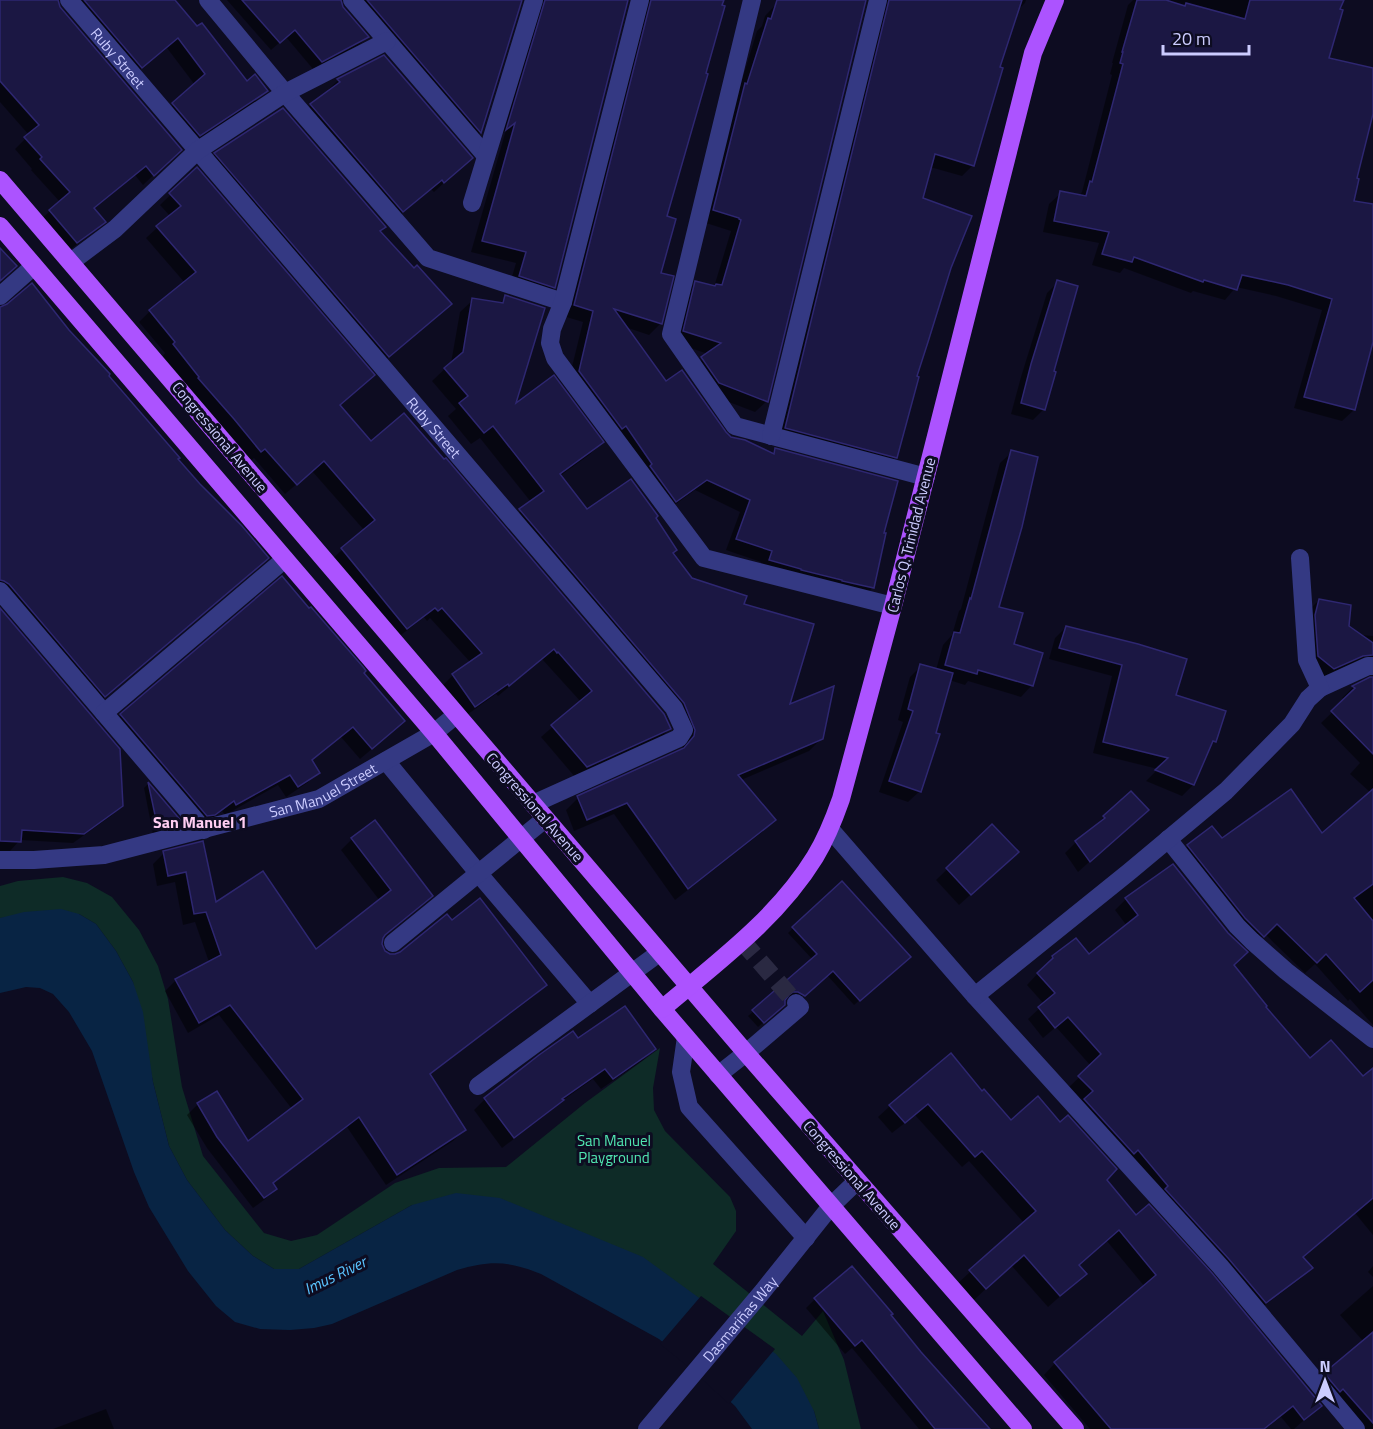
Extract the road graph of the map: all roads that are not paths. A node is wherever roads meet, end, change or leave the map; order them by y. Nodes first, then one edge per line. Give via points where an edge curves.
1 (69, 0) edge
2 (208, 0) edge
3 (352, 0) edge
4 (534, 0) edge
5 (640, 0) edge
6 (752, 0) edge
7 (878, 0) edge
8 (1055, 0) edge
9 (387, 41) junction
10 (285, 93) junction
11 (197, 151) junction
12 (486, 156) junction
13 (0, 180) edge
14 (472, 203) dead end
15 (0, 226) edge
16 (71, 262) junction
17 (34, 266) junction
18 (0, 296) edge
19 (563, 302) junction
20 (771, 436) junction
21 (926, 477) junction
22 (1300, 558) dead end
23 (285, 559) junction
24 (0, 591) edge
25 (893, 606) junction
26 (1373, 666) edge
27 (1320, 688) junction
28 (104, 713) junction
29 (456, 715) junction
30 (434, 733) junction
31 (386, 761) junction
32 (533, 804) junction
33 (545, 819) junction
34 (830, 829) junction
35 (204, 830) junction
36 (521, 839) junction
37 (1168, 839) junction
38 (0, 860) edge
39 (479, 874) junction
40 (393, 943) dead end
41 (659, 953) junction
42 (632, 973) junction
43 (688, 987) junction
44 (975, 996) junction
45 (796, 1003) dead end
46 (590, 1004) junction
47 (662, 1010) junction
48 (686, 1037) junction
49 (1373, 1039) edge
50 (746, 1053) junction
51 (718, 1075) junction
52 (478, 1086) dead end
53 (857, 1181) junction
54 (831, 1206) junction
55 (806, 1238) junction
56 (652, 1423) edge
57 (1023, 1429) edge
58 (1075, 1429) edge
59 (1356, 1429) edge

1 - 11 street, Ruby Street
2 - 10 street
3 - 9 street
4 - 12 street
5 - 19 street
6 - 20 street via 671,334 735,426
7 - 20 street
8 - 21 main road, Carlos Q. Trinidad Avenue via 1033,53
9 - 10 street
9 - 12 street
10 - 11 street
10 - 19 street via 428,258
11 - 16 street via 115,229
11 - 32 street, Ruby Street via 674,708 684,730 679,738
12 - 14 street
13 - 16 main road, Congressional Avenue
15 - 17 main road, Congressional Avenue
16 - 29 main road, Congressional Avenue
17 - 18 street
17 - 23 main road, Congressional Avenue
19 - 25 street via 550,343 555,358 704,558
20 - 21 street
21 - 25 main road, Carlos Q. Trinidad Avenue
22 - 27 street via 1307,660
23 - 28 street
23 - 30 main road, Congressional Avenue
24 - 28 street
25 - 34 main road, Carlos Q. Trinidad Avenue
26 - 27 street
27 - 37 street via 1292,724 1226,791
28 - 35 street
29 - 30 street, San Manuel Street
29 - 32 main road, Congressional Avenue
30 - 31 street, San Manuel Street
30 - 36 main road, Congressional Avenue
31 - 35 street, San Manuel Street via 319,799
31 - 39 street
32 - 33 main road, Congressional Avenue
33 - 36 street
33 - 41 main road, Congressional Avenue
34 - 43 main road, Carlos Q. Trinidad Avenue via 794,887 770,914
34 - 44 street
35 - 38 street, San Manuel Street via 104,855
36 - 39 street
36 - 42 main road, Congressional Avenue
37 - 44 street
37 - 49 street via 1252,941
39 - 40 street
39 - 46 street
41 - 42 street
41 - 43 main road, Congressional Avenue
42 - 46 street
42 - 47 main road, Congressional Avenue
43 - 47 main road, Carlos Q. Trinidad Avenue
43 - 50 main road, Congressional Avenue
44 - 59 street via 1220,1266
45 - 50 street via 800,1007
46 - 52 street
47 - 48 main road, Congressional Avenue
48 - 51 main road, Congressional Avenue
48 - 55 street via 681,1072 689,1107
50 - 51 street
50 - 53 main road, Congressional Avenue
51 - 54 main road, Congressional Avenue
53 - 54 street, Dasmariñas Way
53 - 58 main road, Congressional Avenue
54 - 55 street, Dasmariñas Way
54 - 57 main road, Congressional Avenue
55 - 56 street, Dasmariñas Way

